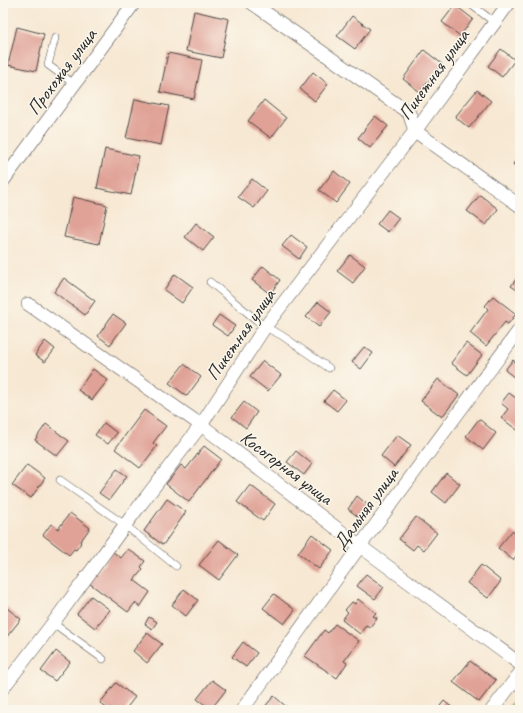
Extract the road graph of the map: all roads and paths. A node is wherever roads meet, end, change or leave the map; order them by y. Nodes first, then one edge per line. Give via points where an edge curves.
1 (134, 3) edge
2 (252, 3) edge
3 (469, 3) edge
4 (509, 3) edge
5 (494, 22) junction
6 (55, 38) dead end
7 (74, 84) junction
8 (415, 131) junction
9 (3, 181) edge
10 (520, 206) edge
11 (210, 282) dead end
12 (28, 304) dead end
13 (265, 328) junction
14 (520, 329) edge
15 (329, 368) dead end
16 (201, 425) junction
17 (60, 480) dead end
18 (125, 524) junction
19 (360, 546) junction
20 (176, 566) dead end
21 (53, 623) junction
22 (103, 659) dead end
23 (520, 664) edge
24 (520, 673) edge
25 (3, 688) edge
26 (242, 710) edge
27 (492, 710) edge

1 - 7 street, Прохожая улица
2 - 8 street via 409,113
3 - 5 lane
4 - 5 street, Пикетная улица
5 - 8 street, Пикетная улица
6 - 7 lane via 48,65
7 - 9 street, Прохожая улица
8 - 10 street
8 - 13 street, Пикетная улица
11 - 13 lane
12 - 16 street, Косогорная улица
13 - 15 lane via 281,335
13 - 16 street, Пикетная улица
14 - 19 street, Дальняя улица
16 - 18 street, Пикетная улица
16 - 19 street, Косогорная улица
17 - 18 lane
18 - 20 lane
18 - 21 street, Пикетная улица
19 - 23 street, Косогорная улица
19 - 26 street, Дальняя улица
21 - 22 lane
21 - 25 street, Пикетная улица
24 - 27 street

